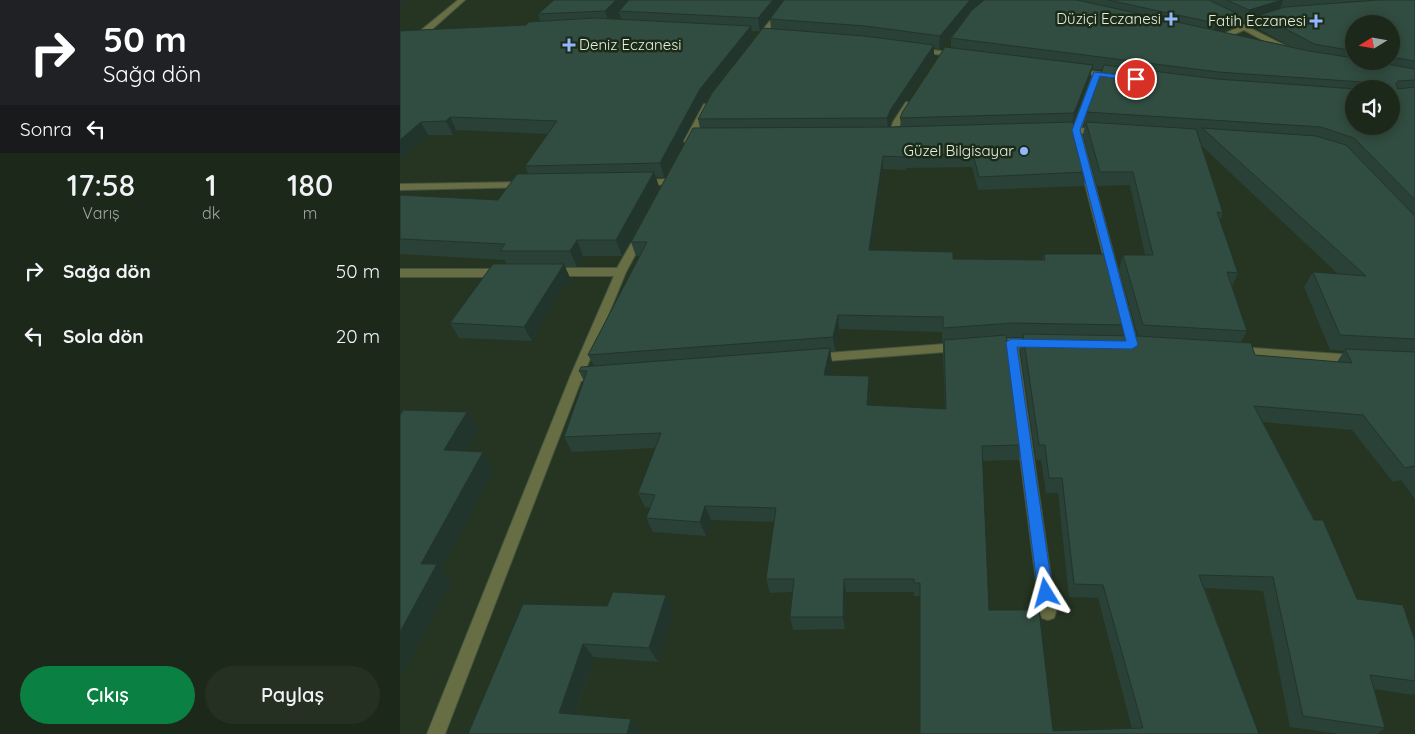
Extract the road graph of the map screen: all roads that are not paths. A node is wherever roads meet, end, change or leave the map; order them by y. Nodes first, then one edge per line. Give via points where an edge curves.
1 (462, 0) edge
2 (790, 0) edge
3 (1279, 16) edge
4 (1229, 19) edge
5 (1245, 27) junction
6 (436, 37) edge
7 (417, 38) junction
8 (408, 39) edge
9 (1214, 40) edge
10 (913, 49) edge
11 (751, 50) edge
12 (945, 50) junction
13 (1296, 55) edge
14 (971, 57) edge
15 (937, 61) edge
16 (1068, 70) edge
17 (1097, 74) junction
18 (1126, 78) edge
19 (715, 96) edge
20 (912, 99) edge
21 (1047, 130) edge
22 (1076, 130) junction
23 (1106, 132) edge
24 (893, 135) edge
25 (683, 151) edge
26 (675, 167) edge
27 (668, 182) junction
28 (628, 183) edge
29 (539, 184) edge
30 (400, 187) edge
31 (659, 199) edge
32 (647, 223) edge
33 (516, 272) edge
34 (535, 272) edge
35 (621, 272) junction
36 (400, 273) edge
37 (1011, 342) junction
38 (1048, 343) edge
39 (1132, 345) edge
40 (1230, 351) edge
41 (1366, 359) edge
42 (800, 360) edge
43 (605, 375) edge
44 (576, 377) junction
45 (1048, 612) dead end
46 (436, 734) edge

1 - 7 street
2 - 11 street
3 - 5 street
4 - 5 street
5 - 9 street
5 - 13 street
6 - 7 street
7 - 8 street
10 - 12 street
12 - 14 street
12 - 15 street
16 - 17 street
17 - 18 street
17 - 22 street
19 - 25 street via 695,136
20 - 24 street via 897,122
21 - 22 street
22 - 23 street
22 - 39 street
26 - 27 street
27 - 28 street
27 - 31 street
29 - 30 street
32 - 35 street
33 - 36 street
34 - 35 street
35 - 44 street
37 - 38 street
37 - 42 street
37 - 45 street
40 - 41 street
43 - 44 street
44 - 46 street

